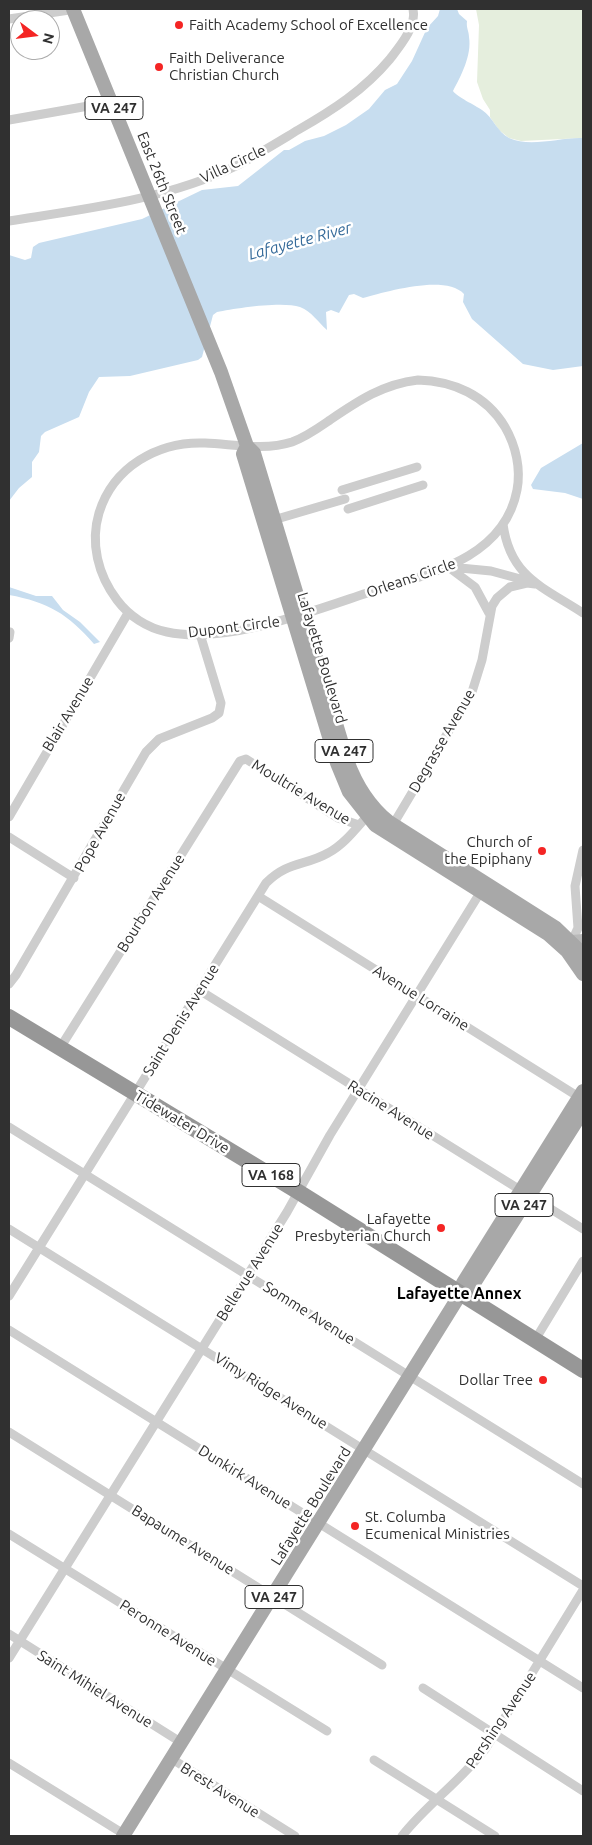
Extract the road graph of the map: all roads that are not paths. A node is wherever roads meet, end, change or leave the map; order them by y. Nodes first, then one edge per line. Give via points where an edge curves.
1 (74, 9) edge
2 (413, 9) edge
3 (9, 19) edge
4 (111, 102) junction
5 (9, 120) edge
6 (152, 201) junction
7 (9, 220) edge
8 (186, 286) joint
9 (247, 446) junction
10 (417, 467) dead end
11 (423, 485) dead end
12 (348, 509) dead end
13 (270, 521) junction
14 (503, 524) junction
15 (447, 567) junction
16 (535, 584) junction
17 (128, 613) junction
18 (489, 613) junction
19 (583, 613) edge
20 (298, 617) junction
21 (200, 634) junction
22 (243, 759) joint
23 (9, 816) edge
24 (367, 817) junction
25 (390, 829) junction
26 (9, 837) edge
27 (583, 850) edge
28 (74, 878) junction
29 (483, 888) junction
30 (258, 896) junction
31 (571, 941) edge
32 (583, 954) edge
33 (583, 974) edge
34 (9, 984) edge
35 (199, 990) junction
36 (416, 995) junction
37 (9, 1017) edge
38 (60, 1048) junction
39 (358, 1089) junction
40 (135, 1094) junction
41 (582, 1096) edge
42 (583, 1111) edge
43 (9, 1127) edge
44 (85, 1174) junction
45 (297, 1191) junction
46 (525, 1193) junction
47 (9, 1228) edge
48 (583, 1229) edge
49 (39, 1248) junction
50 (583, 1261) edge
51 (248, 1276) junction
52 (461, 1293) junction
53 (9, 1296) edge
54 (9, 1330) edge
55 (535, 1340) junction
56 (203, 1349) junction
57 (583, 1370) edge
58 (410, 1377) junction
59 (157, 1422) junction
60 (9, 1432) edge
61 (365, 1451) junction
62 (583, 1484) edge
63 (111, 1496) junction
64 (320, 1523) junction
65 (9, 1534) edge
66 (65, 1568) junction
67 (583, 1588) edge
68 (274, 1597) junction
69 (9, 1634) edge
70 (19, 1641) junction
71 (9, 1658) edge
72 (540, 1660) junction
73 (382, 1664) dead end
74 (228, 1670) junction
75 (423, 1688) dead end
76 (583, 1688) edge
77 (327, 1731) dead end
78 (494, 1734) junction
79 (182, 1743) junction
80 (172, 1759) junction
81 (374, 1760) dead end
82 (9, 1763) edge
83 (583, 1791) edge
84 (435, 1799) junction
85 (125, 1836) edge
86 (295, 1836) edge
87 (402, 1836) edge
88 (495, 1836) edge

1 - 3 street
1 - 4 main road, East 26th Street / VA 247
2 - 6 street, Villa Circle via 412,22 404,40 379,72 345,102 235,166
4 - 5 street
4 - 6 main road, East 26th Street / VA 247
6 - 7 street, Villa Circle
6 - 8 main road, East 26th Street / VA 247
8 - 9 main road, Lafayette Boulevard / VA 247
9 - 13 main road, Lafayette Boulevard / VA 247 via 254,453
9 - 14 street, Orleans Circle via 277,445 301,438 372,393 391,385 418,380 454,386 488,406 511,439 518,484
9 - 17 street, Dupont Circle via 202,443 164,448 133,464 116,480 98,516 95,545 105,580
10 - 13 street
11 - 12 street
13 - 20 main road, Lafayette Boulevard / VA 247
14 - 15 street, Orleans Circle via 482,548
14 - 16 street via 512,558
15 - 16 street via 492,571
15 - 18 street via 475,587
15 - 20 street, Orleans Circle
16 - 18 street, Degrasse Avenue via 510,587 497,598
16 - 19 street
17 - 21 street, Dupont Circle via 162,630
17 - 23 street, Blair Avenue
18 - 25 street, Degrasse Avenue via 482,660 472,692
20 - 21 street, Dupont Circle
20 - 24 main road, Lafayette Boulevard / VA 247
21 - 28 street, Pope Avenue via 221,704 219,712 212,718 177,730 153,745
22 - 24 street, Moultrie Avenue via 338,818
22 - 38 street, Bourbon Avenue
24 - 25 main road, Lafayette Boulevard / VA 247
24 - 30 street, Saint Denis Avenue via 328,854 280,871 266,883
25 - 29 main road, Lafayette Boulevard / VA 247
26 - 28 street
27 - 31 street via 575,886 578,928
28 - 34 street, Pope Avenue
29 - 31 main road, Lafayette Boulevard / VA 247 via 556,928
29 - 36 street, Bellevue Avenue
30 - 35 street, Saint Denis Avenue
30 - 36 street, Avenue Lorraine
31 - 32 main road, Lafayette Boulevard / VA 247
31 - 33 main road, Lafayette Boulevard / VA 247
35 - 39 street, Racine Avenue
35 - 40 street, Saint Denis Avenue
36 - 39 street, Bellevue Avenue
36 - 41 street, Avenue Lorraine
37 - 38 highway, Tidewater Drive / VA 168
38 - 40 highway, Tidewater Drive / VA 168
39 - 45 street, Bellevue Avenue
39 - 46 street, Racine Avenue
40 - 44 street, Saint Denis Avenue
40 - 45 highway, Tidewater Drive / VA 168
41 - 46 main road, Lafayette Boulevard / VA 247
42 - 46 main road, Lafayette Boulevard / VA 247
43 - 44 street, Somme Avenue
44 - 49 street, Saint Denis Avenue
44 - 51 street, Somme Avenue
45 - 51 street, Bellevue Avenue
45 - 52 highway, Tidewater Drive / VA 168
46 - 48 street, Racine Avenue
46 - 52 main road, Lafayette Boulevard / VA 247 via 471,1288
47 - 49 street, Vimy Ridge Avenue
49 - 53 street, Saint Denis Avenue
49 - 56 street, Vimy Ridge Avenue
50 - 55 street
51 - 56 street, Bellevue Avenue
51 - 58 street, Somme Avenue
52 - 55 highway, Tidewater Drive / VA 168
52 - 58 main road, Lafayette Boulevard / VA 247
54 - 59 street, Dunkirk Avenue
55 - 57 highway, Tidewater Drive / VA 168
56 - 59 street, Bellevue Avenue
56 - 61 street, Vimy Ridge Avenue
58 - 61 main road, Lafayette Boulevard / VA 247
58 - 62 street, Somme Avenue
59 - 63 street, Bellevue Avenue
59 - 64 street, Dunkirk Avenue
60 - 63 street, Bapaume Avenue
61 - 64 main road, Lafayette Boulevard / VA 247
61 - 67 street, Vimy Ridge Avenue
63 - 66 street, Bellevue Avenue
63 - 68 street, Bapaume Avenue
64 - 68 main road, Lafayette Boulevard / VA 247
64 - 72 street, Dunkirk Avenue
65 - 66 street, Peronne Avenue
66 - 70 street, Bellevue Avenue
66 - 74 street, Peronne Avenue
67 - 72 street, Pershing Avenue
68 - 73 street, Bapaume Avenue
68 - 74 main road, Lafayette Boulevard / VA 247
69 - 70 street, Saint Mihiel Avenue
70 - 71 street, Bellevue Avenue
70 - 79 street, Saint Mihiel Avenue
72 - 76 street, Dunkirk Avenue
72 - 78 street, Pershing Avenue
74 - 77 street, Peronne Avenue
74 - 79 main road, Lafayette Boulevard / VA 247
75 - 78 street
78 - 83 street
78 - 84 street, Pershing Avenue via 470,1768
79 - 80 main road, Lafayette Boulevard / VA 247
80 - 85 main road, Lafayette Boulevard / VA 247
80 - 86 street, Brest Avenue
81 - 84 street
82 - 85 street
84 - 87 street, Pershing Avenue
84 - 88 street

